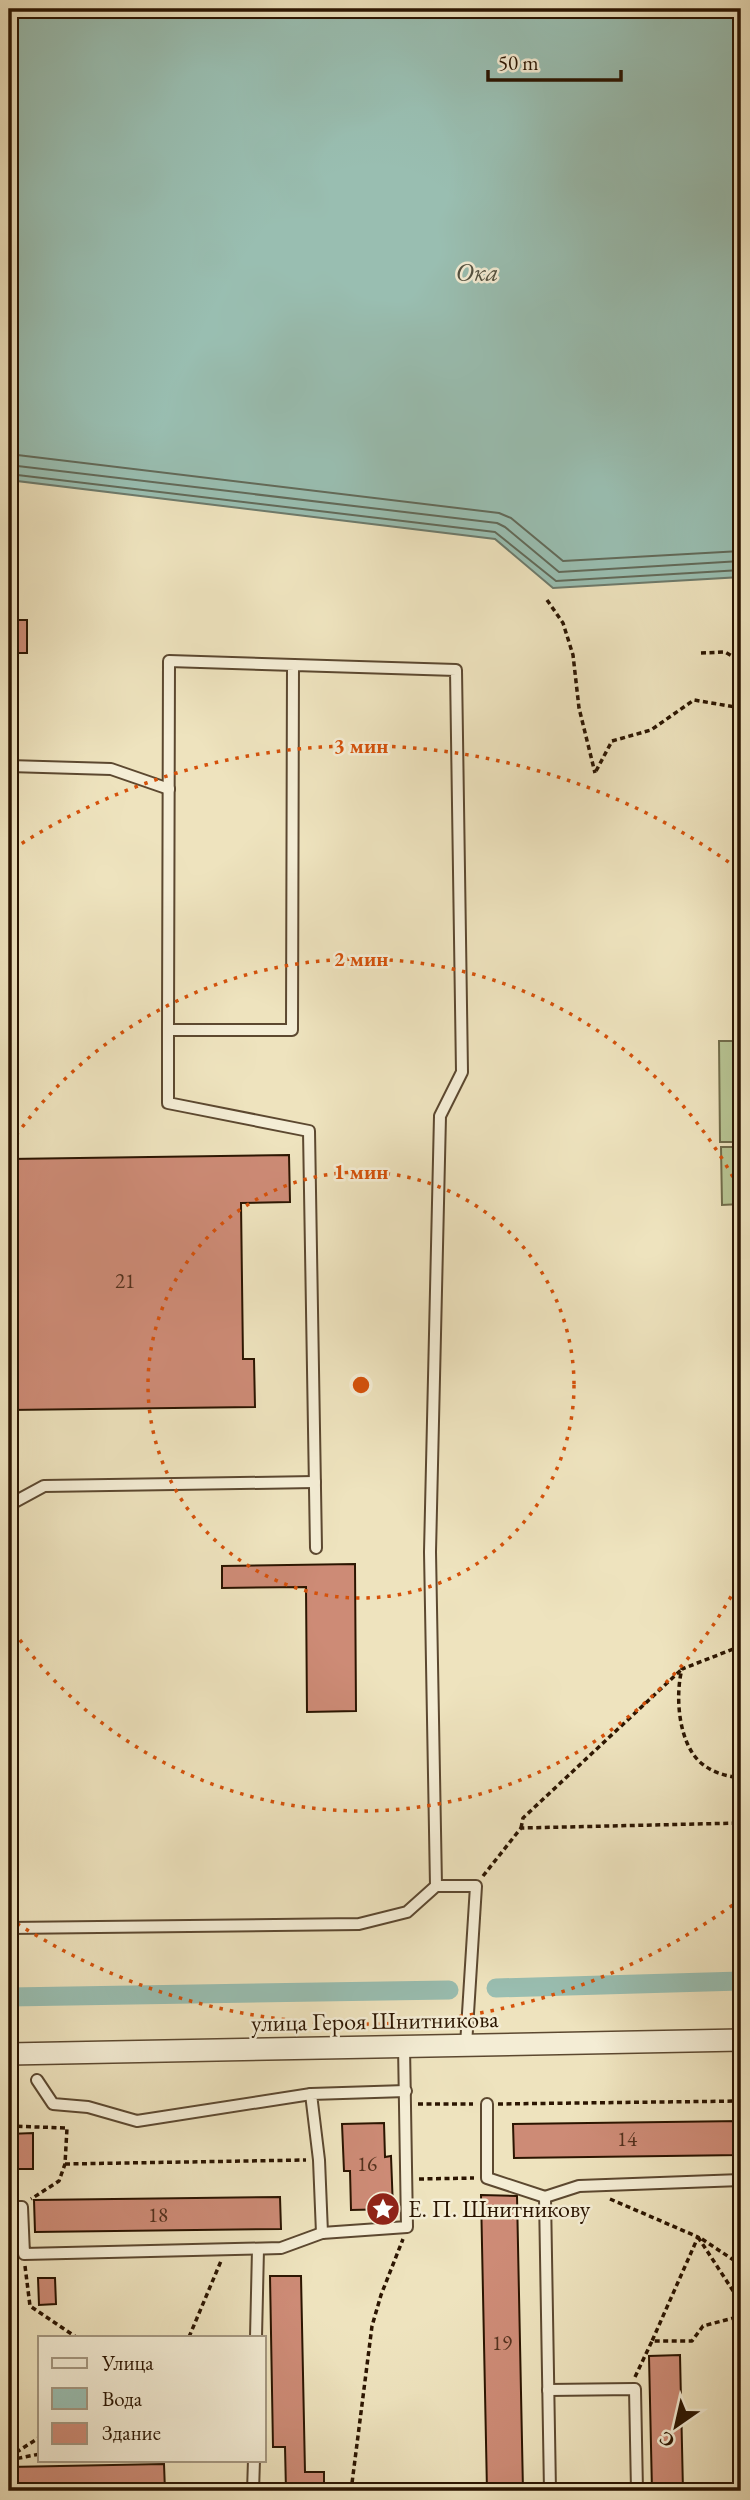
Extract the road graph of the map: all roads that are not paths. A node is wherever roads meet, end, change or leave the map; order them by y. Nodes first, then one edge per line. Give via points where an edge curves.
1 (293, 665) junction
2 (9, 766) edge
3 (169, 789) junction
4 (168, 1030) junction
5 (315, 1482) junction
6 (9, 1505) edge
7 (316, 1548) dead end
8 (436, 1886) junction
9 (9, 1928) edge
10 (741, 2040) edge
11 (466, 2045) junction
12 (404, 2046) junction
13 (9, 2054) edge
14 (37, 2080) dead end
15 (406, 2091) junction
16 (311, 2094) junction
17 (487, 2104) dead end
18 (741, 2180) edge
19 (545, 2197) junction
20 (9, 2207) edge
21 (322, 2233) junction
22 (258, 2249) junction
23 (257, 2336) edge
24 (548, 2390) junction
25 (254, 2462) edge
26 (253, 2491) edge
27 (550, 2491) edge
28 (637, 2491) edge

1 - 3 lane via 169,661
1 - 4 lane via 292,1030
1 - 8 lane via 456,670 462,1073 440,1116 430,1552
2 - 3 lane via 111,769
3 - 4 lane
4 - 5 lane via 168,1103 309,1130
5 - 6 lane via 44,1486
5 - 7 lane
8 - 9 lane via 407,1912 359,1924
8 - 11 lane via 475,1886
10 - 11 street, улица Героя Шнитникова
11 - 12 street, улица Героя Шнитникова
12 - 13 street, улица Героя Шнитникова
12 - 15 lane
14 - 16 lane via 53,2104 137,2121
15 - 16 lane
15 - 21 lane via 407,2227
16 - 21 lane
17 - 19 lane via 487,2178
18 - 19 lane via 579,2186
19 - 24 lane
20 - 22 lane via 22,2207 23,2254
21 - 22 lane via 281,2248
22 - 23 lane
24 - 27 lane
24 - 28 lane via 635,2389
25 - 26 lane

